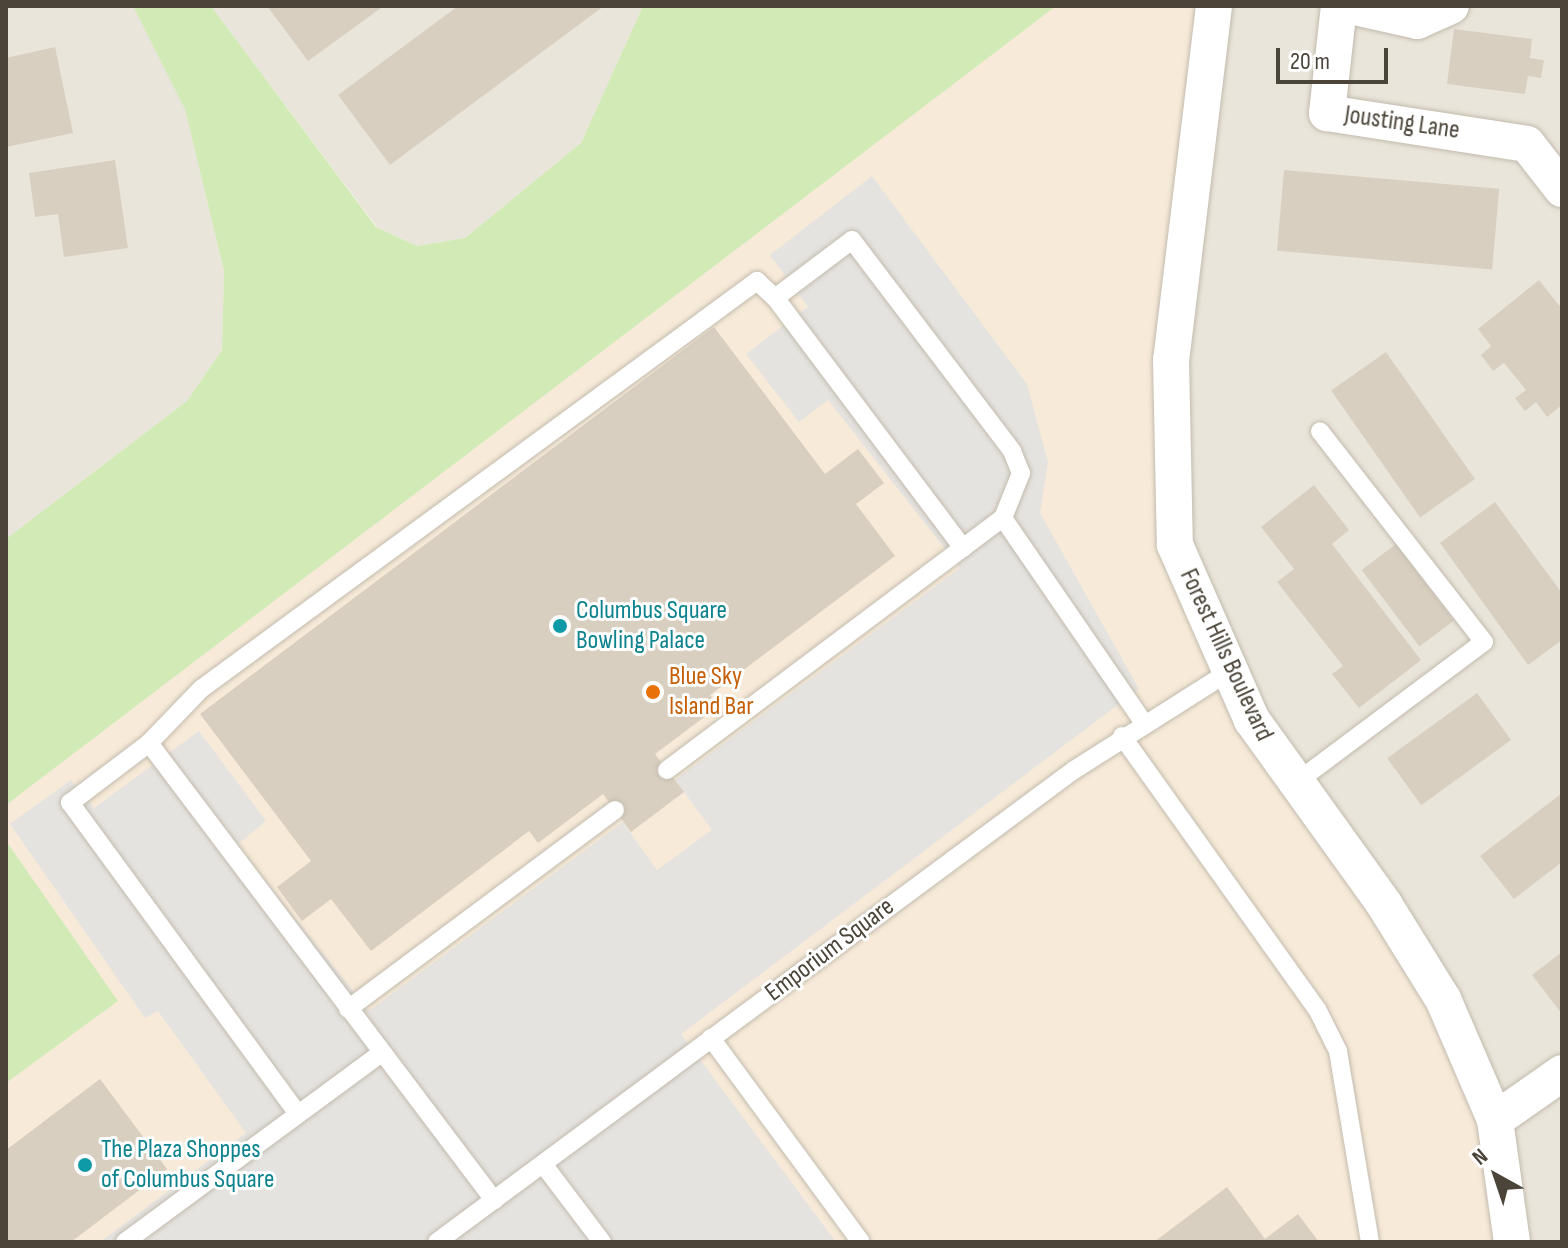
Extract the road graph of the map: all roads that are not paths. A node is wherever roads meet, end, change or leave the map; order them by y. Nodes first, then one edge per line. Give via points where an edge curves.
1 (1214, 6) edge
2 (1339, 6) edge
3 (1350, 6) edge
4 (1451, 6) edge
5 (1562, 189) edge
6 (775, 298) junction
7 (1320, 431) dead end
8 (1003, 518) junction
9 (963, 548) junction
10 (1230, 671) junction
11 (1143, 722) junction
12 (1122, 736) junction
13 (149, 743) junction
14 (667, 770) dead end
15 (1294, 784) junction
16 (615, 810) dead end
17 (348, 1009) junction
18 (711, 1038) junction
19 (381, 1053) junction
20 (1562, 1073) edge
21 (298, 1114) junction
22 (1495, 1120) junction
23 (543, 1164) junction
24 (494, 1200) junction
25 (125, 1242) edge
26 (437, 1242) edge
27 (602, 1242) edge
28 (861, 1242) edge
29 (1370, 1242) edge
30 (1512, 1242) edge

1 - 10 street, Forest Hills Boulevard via 1171,360 1174,530 1175,545
2 - 5 street, Jousting Lane via 1327,113 1527,144
3 - 4 street via 1417,21
6 - 8 lane via 852,240 1012,451 1021,473
6 - 9 lane
6 - 13 lane via 757,281 201,689
7 - 15 lane via 1484,642
8 - 9 lane
8 - 11 lane
9 - 14 lane
10 - 11 lane, Emporium Square
10 - 15 street, Forest Hills Boulevard via 1252,720
11 - 12 lane, Emporium Square
12 - 18 lane, Emporium Square
12 - 29 lane via 1324,1023 1338,1051
13 - 17 lane
13 - 21 lane via 70,803
15 - 22 street, Forest Hills Boulevard via 1384,904 1443,999
16 - 17 lane
17 - 19 lane
18 - 23 lane, Emporium Square
18 - 28 lane
19 - 21 lane
19 - 24 lane
20 - 22 street
21 - 25 lane
22 - 30 street, Forest Hills Boulevard
23 - 24 lane, Emporium Square
23 - 27 lane
24 - 26 lane, Emporium Square

